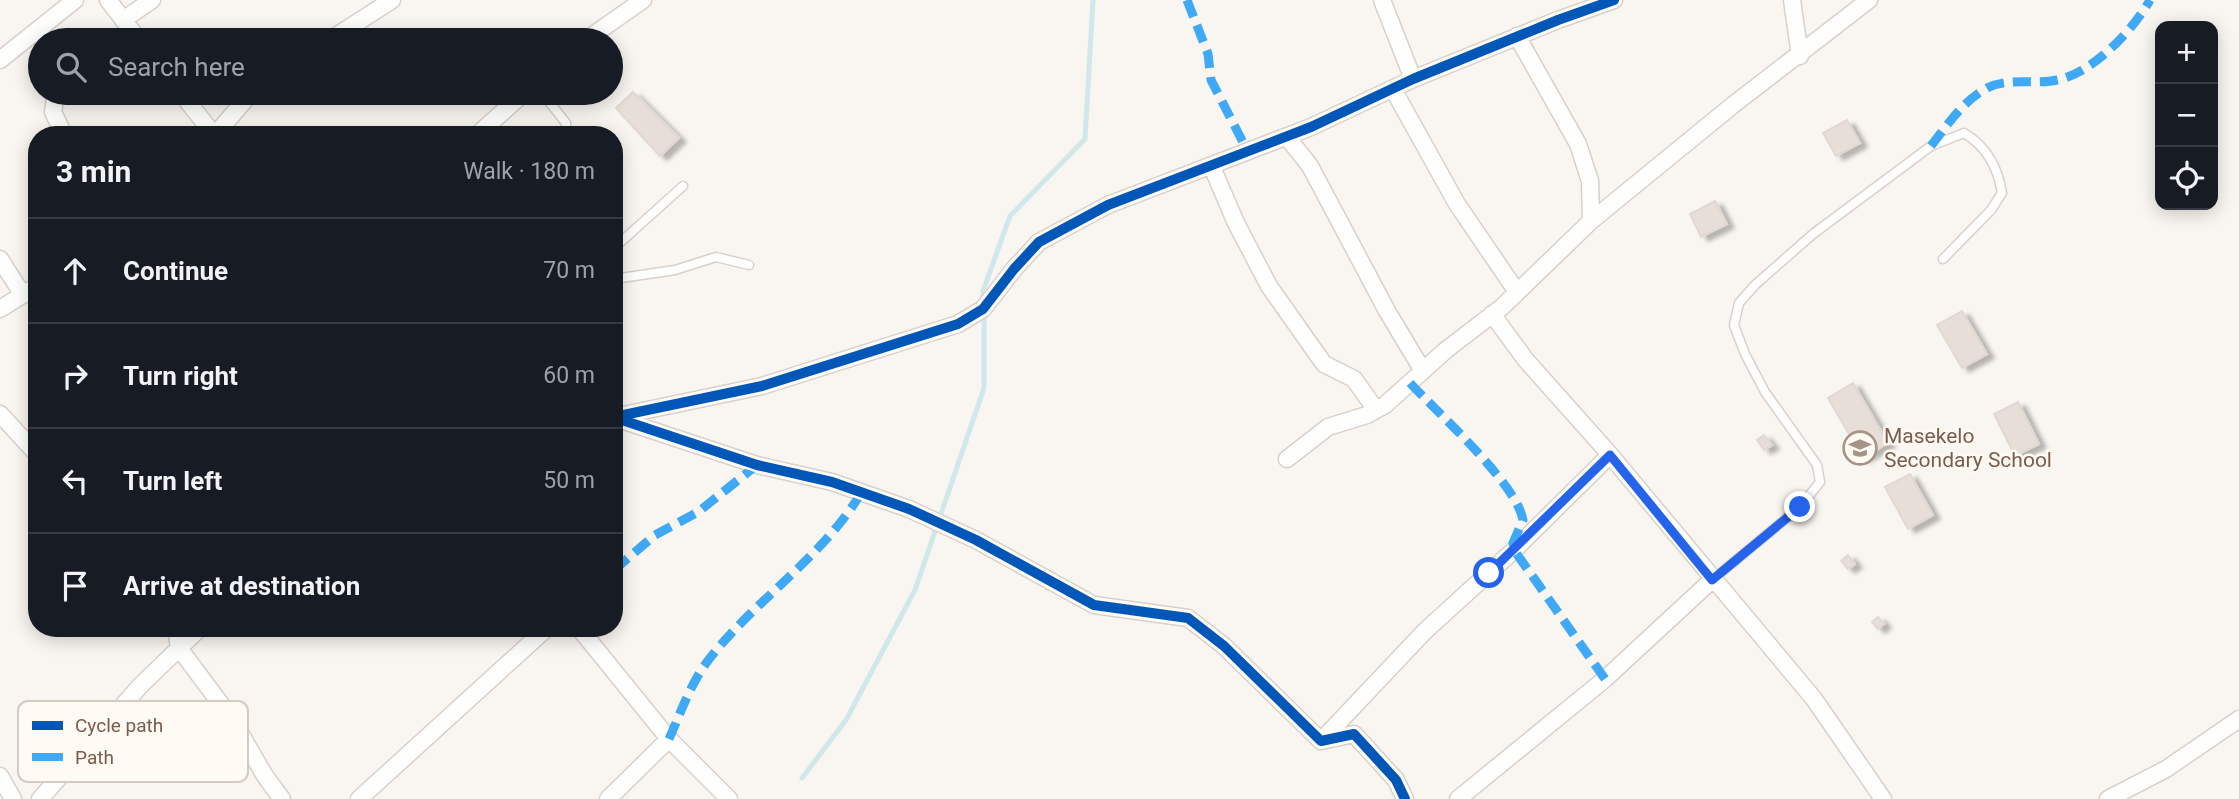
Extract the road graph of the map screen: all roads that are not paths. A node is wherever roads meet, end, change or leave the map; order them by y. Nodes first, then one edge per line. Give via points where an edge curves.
1 (75, 0) edge
2 (108, 0) edge
3 (152, 0) edge
4 (392, 0) edge
5 (643, 0) edge
6 (1382, 0) edge
7 (1614, 0) edge
8 (1792, 0) edge
9 (1869, 0) edge
10 (58, 5) edge
11 (123, 20) junction
12 (34, 28) edge
13 (129, 28) edge
14 (349, 28) edge
15 (603, 28) edge
16 (28, 33) edge
17 (1517, 36) junction
18 (1800, 56) junction
19 (0, 60) edge
20 (1413, 79) junction
21 (1393, 89) junction
22 (55, 105) edge
23 (190, 105) edge
24 (240, 105) edge
25 (511, 105) edge
26 (552, 105) edge
27 (60, 126) edge
28 (207, 126) edge
29 (222, 126) edge
30 (488, 126) edge
31 (566, 126) edge
32 (1287, 136) junction
33 (1212, 167) junction
34 (683, 186) dead end
35 (1591, 221) junction
36 (623, 240) edge
37 (0, 259) edge
38 (1943, 260) dead end
39 (749, 265) dead end
40 (623, 278) edge
41 (28, 289) edge
42 (28, 292) edge
43 (1517, 292) junction
44 (0, 309) edge
45 (1492, 314) junction
46 (1423, 371) junction
47 (1376, 410) junction
48 (0, 414) edge
49 (623, 415) edge
50 (623, 420) edge
51 (28, 442) edge
52 (1610, 455) junction
53 (1287, 458) dead end
54 (1712, 580) junction
55 (178, 637) edge
56 (191, 637) edge
57 (537, 637) edge
58 (586, 637) edge
59 (180, 648) junction
60 (127, 701) edge
61 (219, 701) edge
62 (2239, 719) edge
63 (669, 739) junction
64 (1321, 741) junction
65 (248, 747) edge
66 (0, 776) edge
67 (55, 782) edge
68 (2118, 797) edge
69 (13, 799) edge
70 (40, 799) edge
71 (282, 799) edge
72 (359, 799) edge
73 (608, 799) edge
74 (729, 799) edge
75 (1405, 799) edge
76 (1458, 799) edge
77 (1883, 799) edge

1 - 10 street
2 - 11 street
3 - 11 street
4 - 14 street
5 - 15 street
6 - 20 street
7 - 17 street
8 - 18 street
9 - 18 street
10 - 12 street
11 - 13 street
16 - 19 street
17 - 20 street
17 - 35 street via 1578,144 1590,181
18 - 35 street
20 - 21 street
21 - 32 street
21 - 43 street via 1457,204
22 - 27 street
23 - 28 street
24 - 29 street
25 - 30 street
26 - 31 lane
32 - 33 street
32 - 46 street via 1310,166
33 - 47 street via 1276,297 1324,364 1354,379
33 - 49 street via 1108,205 1050,235 1029,252 984,309 958,324 762,386
34 - 36 lane
35 - 43 street
37 - 41 street
38 - 54 lane via 2002,193 1989,157 1964,133 1931,146 1813,234 1739,303 1734,325 1745,355 1817,465 1820,482 1800,507
39 - 40 lane via 716,257
42 - 44 street
43 - 45 street
45 - 46 street
45 - 52 street
46 - 47 street
47 - 53 street via 1328,427
48 - 51 street
50 - 64 street via 909,509 1094,605 1188,618 1224,646
52 - 54 street
52 - 64 street via 1425,631
54 - 76 street via 1605,679
54 - 77 street via 1814,699
55 - 59 street
56 - 59 street
57 - 72 street
58 - 63 street
59 - 60 street
59 - 61 street
62 - 68 street
63 - 73 street
63 - 74 street
64 - 75 street via 1354,734 1396,780
65 - 71 street
66 - 69 street
67 - 70 street

